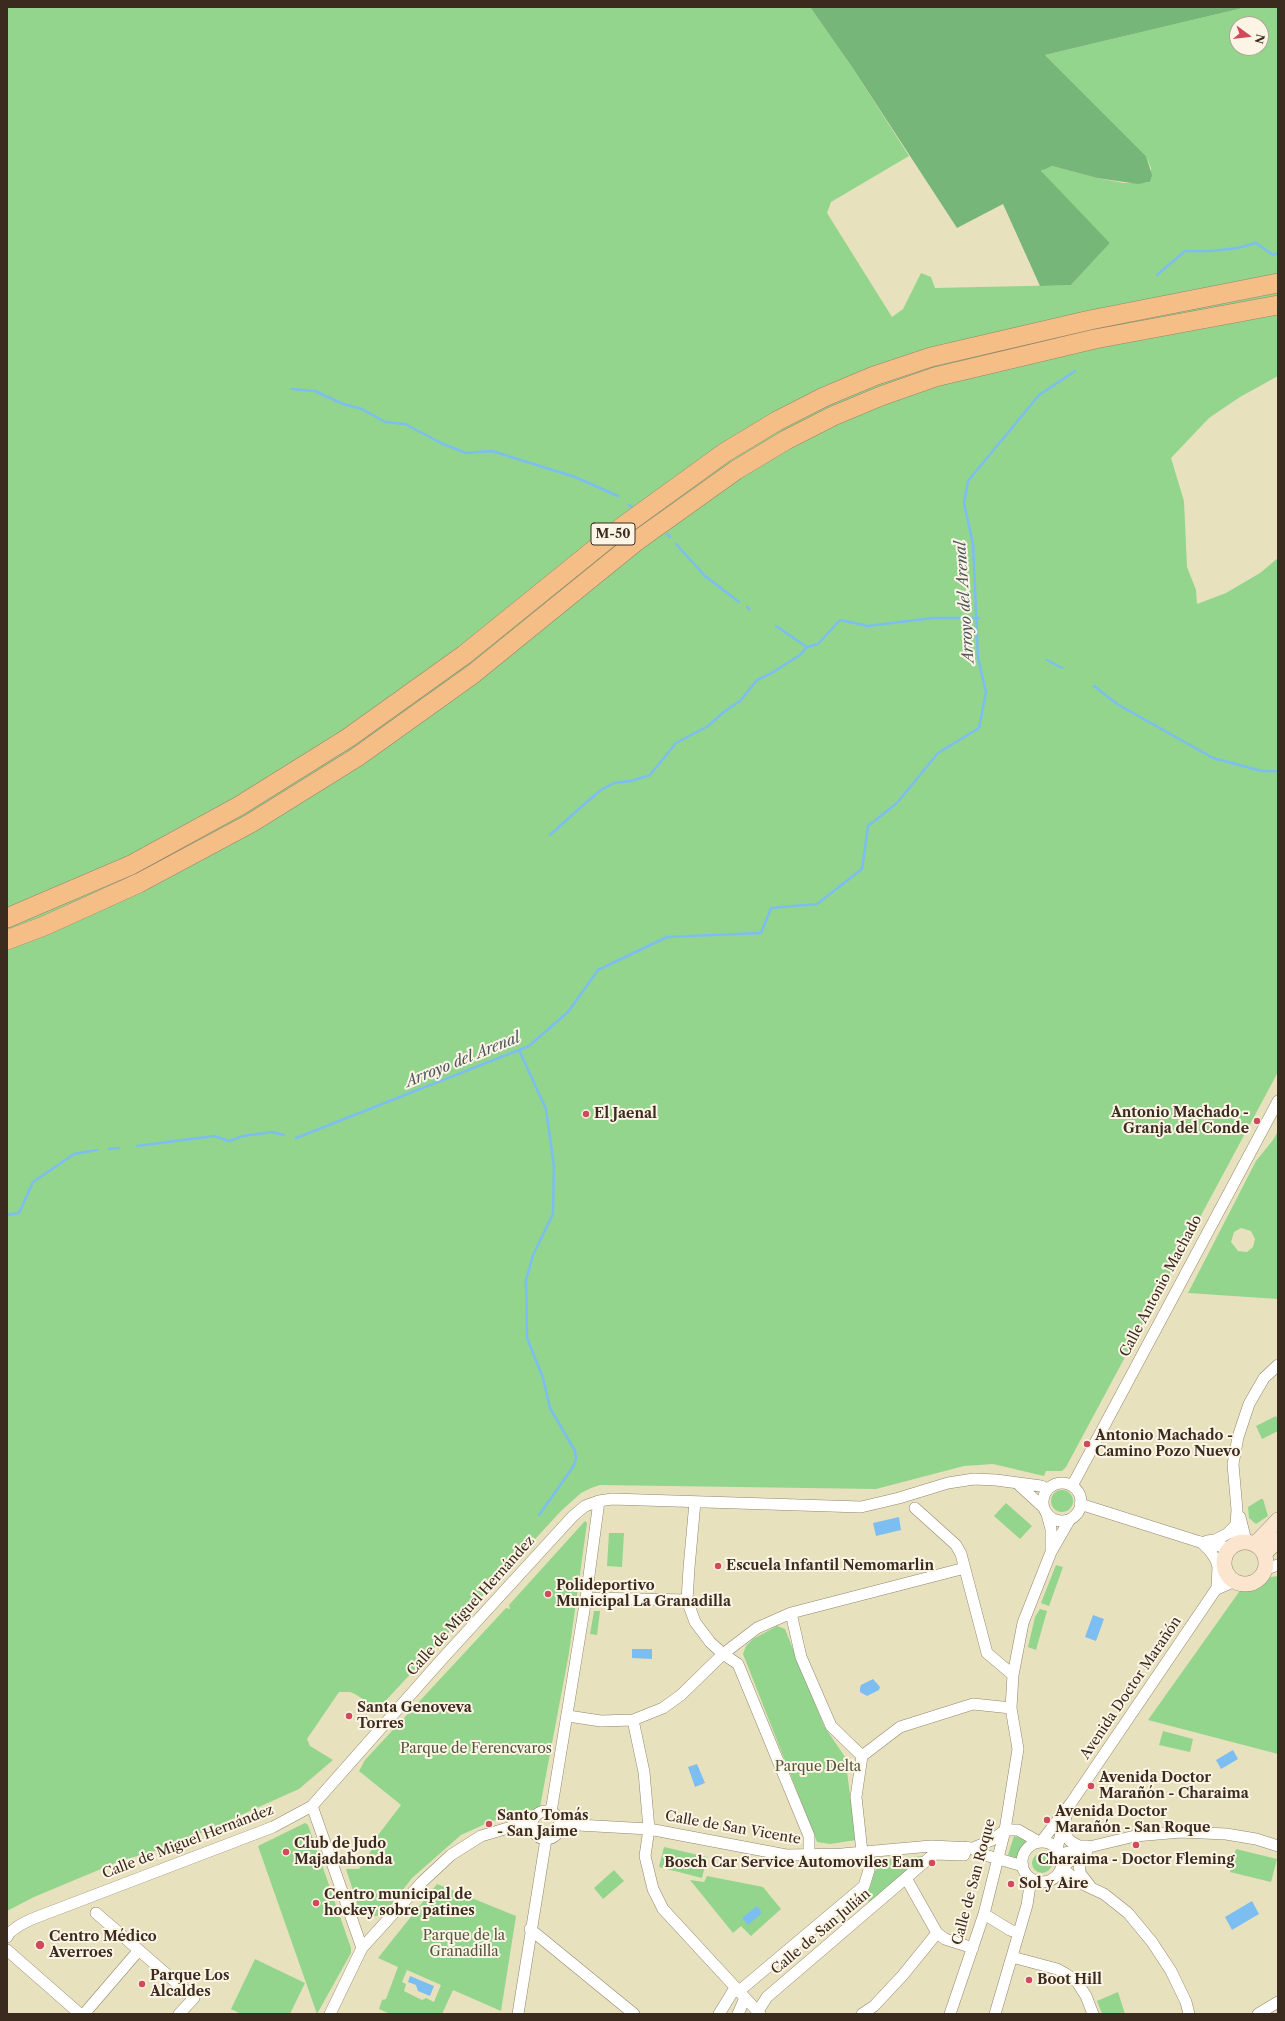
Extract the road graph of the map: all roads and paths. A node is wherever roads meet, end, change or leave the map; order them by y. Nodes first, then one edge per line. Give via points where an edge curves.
1 (1278, 283) edge
2 (1278, 305) edge
3 (7, 918) edge
4 (7, 940) edge
5 (1278, 1101) edge
6 (1278, 1365) edge
7 (1018, 1484) junction
8 (1072, 1486) junction
9 (1047, 1489) junction
10 (599, 1501) junction
11 (695, 1502) junction
12 (1080, 1504) junction
13 (915, 1508) dead end
14 (1045, 1510) junction
15 (1070, 1519) junction
16 (1278, 1520) edge
17 (1239, 1525) junction
18 (1200, 1542) junction
19 (1260, 1551) edge
20 (1051, 1552) junction
21 (965, 1568) junction
22 (1231, 1577) junction
23 (1217, 1589) junction
24 (586, 1598) junction
25 (687, 1600) junction
26 (791, 1613) junction
27 (723, 1654) junction
28 (1012, 1675) junction
29 (1011, 1708) junction
30 (568, 1716) junction
31 (633, 1720) junction
32 (862, 1756) junction
33 (1071, 1803) junction
34 (312, 1806) junction
35 (551, 1812) junction
36 (532, 1824) junction
37 (560, 1824) junction
38 (649, 1829) junction
39 (1005, 1830) junction
40 (1061, 1830) junction
41 (1278, 1836) edge
42 (546, 1839) junction
43 (1256, 1839) junction
44 (1040, 1842) junction
45 (1095, 1846) junction
46 (1278, 1846) edge
47 (970, 1847) junction
48 (1059, 1851) junction
49 (865, 1852) junction
50 (1082, 1854) junction
51 (809, 1856) junction
52 (999, 1859) junction
53 (1023, 1866) junction
54 (1062, 1867) junction
55 (906, 1878) junction
56 (1035, 1880) junction
57 (1090, 1886) junction
58 (96, 1912) dead end
59 (984, 1914) junction
60 (530, 1929) junction
61 (937, 1933) junction
62 (1019, 1933) junction
63 (7, 1938) edge
64 (362, 1948) junction
65 (973, 1948) junction
66 (7, 1950) edge
67 (139, 1950) junction
68 (1012, 1957) junction
69 (740, 1993) junction
70 (1278, 2002) edge
71 (759, 2012) edge
72 (80, 2014) edge
73 (84, 2014) edge
74 (179, 2014) edge
75 (330, 2014) edge
76 (518, 2014) edge
77 (634, 2014) edge
78 (719, 2014) edge
79 (738, 2014) edge
80 (862, 2014) edge
81 (950, 2014) edge
82 (996, 2014) edge
83 (1093, 2014) edge
84 (1189, 2014) edge
85 (1258, 2014) edge

1 - 3 highway, M-50 via 1090,320 931,357 874,376 824,397 784,417 724,453 626,524 464,655 348,738 238,806 131,865
2 - 4 highway, M-50 via 1095,339 943,375 833,416 736,470 638,540 473,674 337,769 251,823 139,883
5 - 8 street, Calle Antonio Machado
6 - 17 street via 1264,1378 1249,1404 1238,1437 1233,1464
7 - 9 street, Calle de Miguel Hernández
7 - 11 street, Calle de Miguel Hernández via 974,1479 861,1507
7 - 14 street
8 - 9 street via 1057,1483
8 - 12 street via 1079,1494
9 - 14 street via 1043,1499
10 - 11 street, Calle de Miguel Hernández via 612,1499
10 - 24 street
10 - 34 street, Calle de Miguel Hernández via 585,1506 573,1516
11 - 25 street
12 - 15 street
12 - 18 street
13 - 21 street via 956,1545
14 - 15 street via 1057,1520
14 - 20 street via 1051,1529
15 - 20 street
16 - 19 street
17 - 18 street via 1215,1540
17 - 19 street
17 - 19 street via 1252,1532
18 - 19 street
18 - 23 street via 1216,1560
19 - 22 street via 1225,1568
19 - 22 street via 1257,1581 1250,1584
20 - 28 street, Calle de San Roque via 1023,1623
21 - 26 street
21 - 28 street via 987,1653
22 - 23 street
23 - 33 street, Avenida Doctor Marañón
24 - 25 street
24 - 30 street
25 - 27 street via 695,1622
26 - 27 street via 757,1628
26 - 32 street via 801,1657 831,1726
27 - 31 street via 681,1695 663,1708
27 - 51 street via 738,1664 809,1836
28 - 29 street, Calle de San Roque
29 - 32 street via 973,1704 900,1727
29 - 39 street, Calle de San Roque via 1018,1749
30 - 31 street via 601,1721
30 - 35 street
31 - 38 street via 644,1772
32 - 49 street, Calle de San Julián via 856,1797
33 - 40 street, Avenida Doctor Marañón
33 - 44 street, Avenida Doctor Marañón
34 - 63 street, Calle de Miguel Hernández via 273,1827 32,1919 9,1933
34 - 64 street
35 - 36 street via 538,1813
35 - 37 street via 557,1816
36 - 42 street via 537,1837
36 - 64 street via 518,1825 480,1836 451,1855 422,1882
37 - 38 street, Calle de San Vicente
37 - 42 street via 555,1836
38 - 51 street, Calle de San Vicente via 786,1855
38 - 69 street via 645,1856 653,1889 663,1909
39 - 44 street via 1018,1830
39 - 47 street, Calle de San Vicente via 992,1840
39 - 52 street, Calle de San Roque
40 - 45 street via 1079,1846
40 - 48 street, Avenida Doctor Marañón
41 - 43 street
42 - 60 street
43 - 45 street via 1208,1832 1176,1832 1135,1836
43 - 46 street
44 - 48 street via 1048,1843
44 - 53 street, Avenida Doctor Marañón via 1033,1844 1024,1853
45 - 48 street
45 - 50 street
47 - 49 street, Calle de San Vicente via 931,1846
47 - 52 street, Calle de San Vicente via 978,1853
47 - 55 street, Calle de San Julián via 964,1855 934,1854
48 - 54 street, Avenida Doctor Marañón
49 - 51 street, Calle de San Vicente
49 - 69 street, Calle de San Julián via 868,1870 864,1886
50 - 54 street
50 - 57 street via 1079,1861 1080,1873
52 - 53 street, Calle de San Vicente
52 - 59 street, Calle de San Roque
53 - 56 street via 1027,1875
54 - 56 street via 1051,1880
54 - 57 street via 1076,1881
55 - 61 street
55 - 71 street, Calle de San Julián via 767,1997
56 - 62 street
57 - 84 street via 1128,1913 1152,1942 1171,1971
58 - 67 street
59 - 62 street
59 - 65 street, Calle de San Roque
60 - 76 street
60 - 77 street
61 - 65 street via 945,1939
61 - 80 street via 874,2006
62 - 68 street
63 - 66 street, Calle de Miguel Hernández
64 - 75 street
65 - 81 street, Calle de San Roque
66 - 72 street
67 - 73 street
67 - 74 street via 194,1998
68 - 82 street
68 - 83 street via 1057,1969 1072,1978 1086,1996
69 - 71 street
69 - 78 street
69 - 79 street
70 - 85 street

